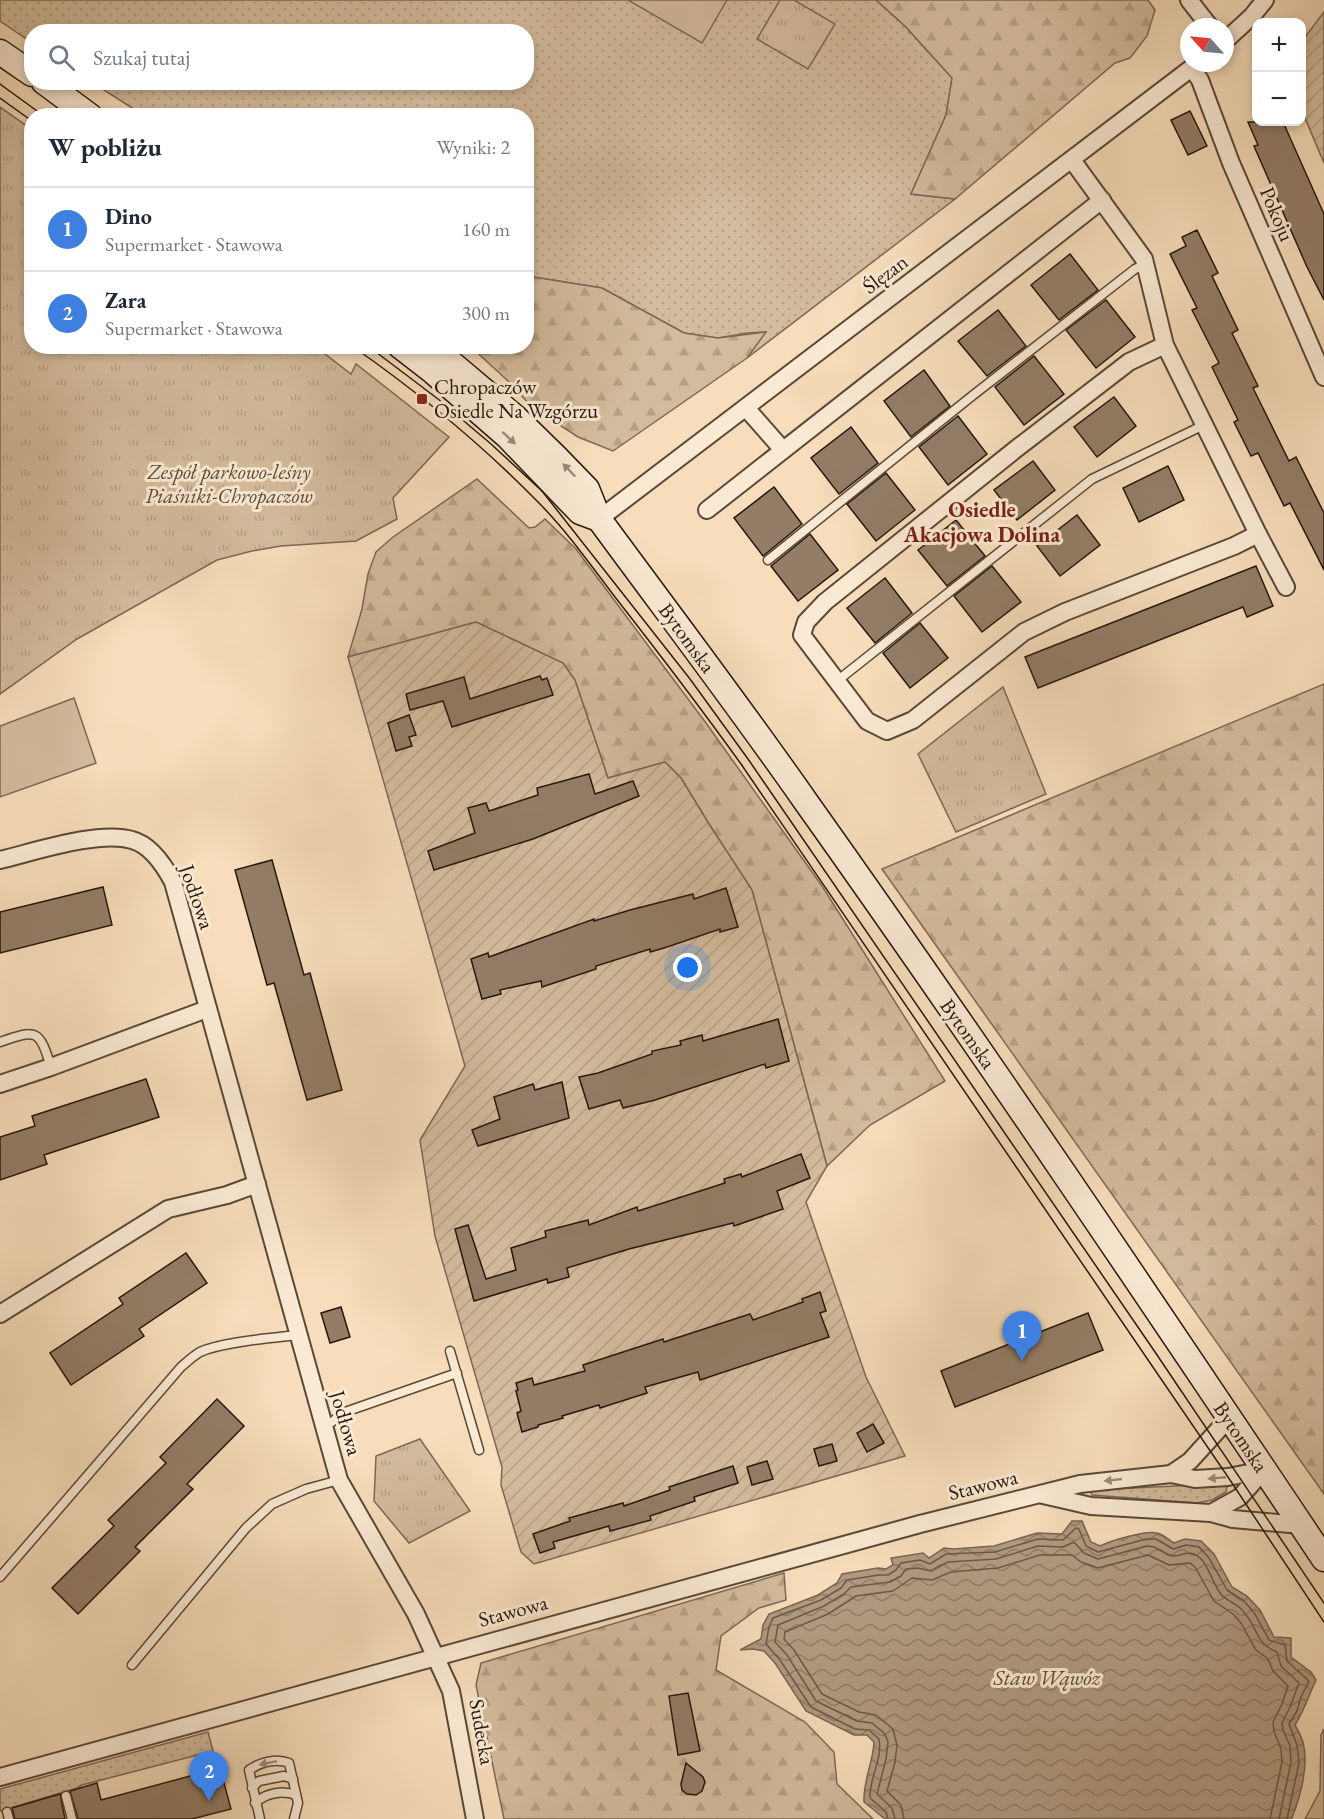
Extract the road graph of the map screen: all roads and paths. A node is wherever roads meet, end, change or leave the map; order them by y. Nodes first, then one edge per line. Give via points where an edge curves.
1 (1189, 0) edge
2 (1266, 0) edge
3 (1203, 18) edge
4 (1234, 33) edge
5 (0, 52) edge
6 (24, 68) edge
7 (1186, 72) edge
8 (1197, 72) edge
9 (55, 90) edge
10 (79, 108) edge
11 (1072, 160) junction
12 (1102, 200) junction
13 (1145, 264) junction
14 (1165, 345) junction
15 (410, 354) edge
16 (440, 354) edge
17 (1324, 377) edge
18 (746, 408) junction
19 (1204, 425) junction
20 (783, 450) junction
21 (707, 510) dead end
22 (599, 519) junction
23 (1258, 534) junction
24 (768, 560) dead end
25 (1286, 587) dead end
26 (837, 681) junction
27 (0, 860) edge
28 (207, 1009) junction
29 (0, 1042) edge
30 (51, 1068) junction
31 (0, 1084) edge
32 (257, 1184) junction
33 (0, 1314) edge
34 (298, 1335) junction
35 (450, 1351) dead end
36 (457, 1373) junction
37 (1229, 1418) junction
38 (324, 1427) junction
39 (479, 1450) dead end
40 (1264, 1470) junction
41 (1171, 1474) junction
42 (339, 1480) junction
43 (1039, 1494) junction
44 (1211, 1513) junction
45 (1301, 1525) junction
46 (1324, 1559) edge
47 (0, 1577) edge
48 (436, 1656) junction
49 (132, 1665) dead end
50 (0, 1777) edge
51 (293, 1779) junction
52 (252, 1788) junction
53 (296, 1795) junction
54 (66, 1796) dead end
55 (255, 1803) junction
56 (72, 1819) edge
57 (260, 1819) edge
58 (294, 1819) edge
59 (474, 1819) edge

1 - 3 street
2 - 4 street
5 - 6 main road
7 - 11 street, Ślęzan
8 - 17 street, Pokoju via 1231,163
9 - 10 main road
11 - 12 street
11 - 18 street, Ślęzan
12 - 13 street
12 - 20 street
13 - 14 street
13 - 24 lane
14 - 19 street
14 - 26 street via 1129,362 825,602 806,622 802,635
15 -> 22 main road, Bytomska via 507,435 580,512
22 -> 16 main road, Bytomska via 587,489 515,417
18 - 20 street
18 - 22 street, Ślęzan
19 - 23 street
19 - 26 lane via 1092,479
20 - 21 street
22 - 37 main road, Bytomska via 818,819 1061,1167
23 - 25 street
23 - 26 street via 1024,632 913,720 887,731 867,721
27 - 28 street, Jodłowa via 99,837 132,840 148,849 164,865 173,882
28 - 30 street
28 - 32 street, Jodłowa
29 - 30 lane via 26,1032 33,1034 44,1046
30 - 31 street
32 - 33 street via 168,1209
32 - 34 street, Jodłowa
34 - 38 street, Jodłowa
34 - 47 lane via 198,1353 181,1367
35 - 36 lane
36 - 38 lane via 345,1412
36 - 39 lane
37 - 40 main road, Bytomska
37 - 41 street via 1190,1461
38 - 42 street, Jodłowa
40 -> 41 street, Stawowa via 1195,1479
40 - 44 street via 1240,1497
40 - 45 main road, Bytomska
41 -> 43 street, Stawowa via 1080,1484
42 - 48 street, Jodłowa
42 - 49 lane via 272,1504 246,1528
43 - 44 street via 1091,1506
43 - 48 street, Stawowa
44 - 45 street via 1233,1519
45 - 46 main road, Bytomska
48 - 50 street, Stawowa
48 - 59 street, Sudecka via 451,1691
51 - 52 lane via 284,1776 259,1781
51 -> 52 lane via 290,1763 280,1760 255,1765 249,1770
51 - 53 lane
52 - 55 lane
53 - 55 lane via 287,1792 262,1796
53 - 58 lane
54 - 56 lane
55 - 57 lane

